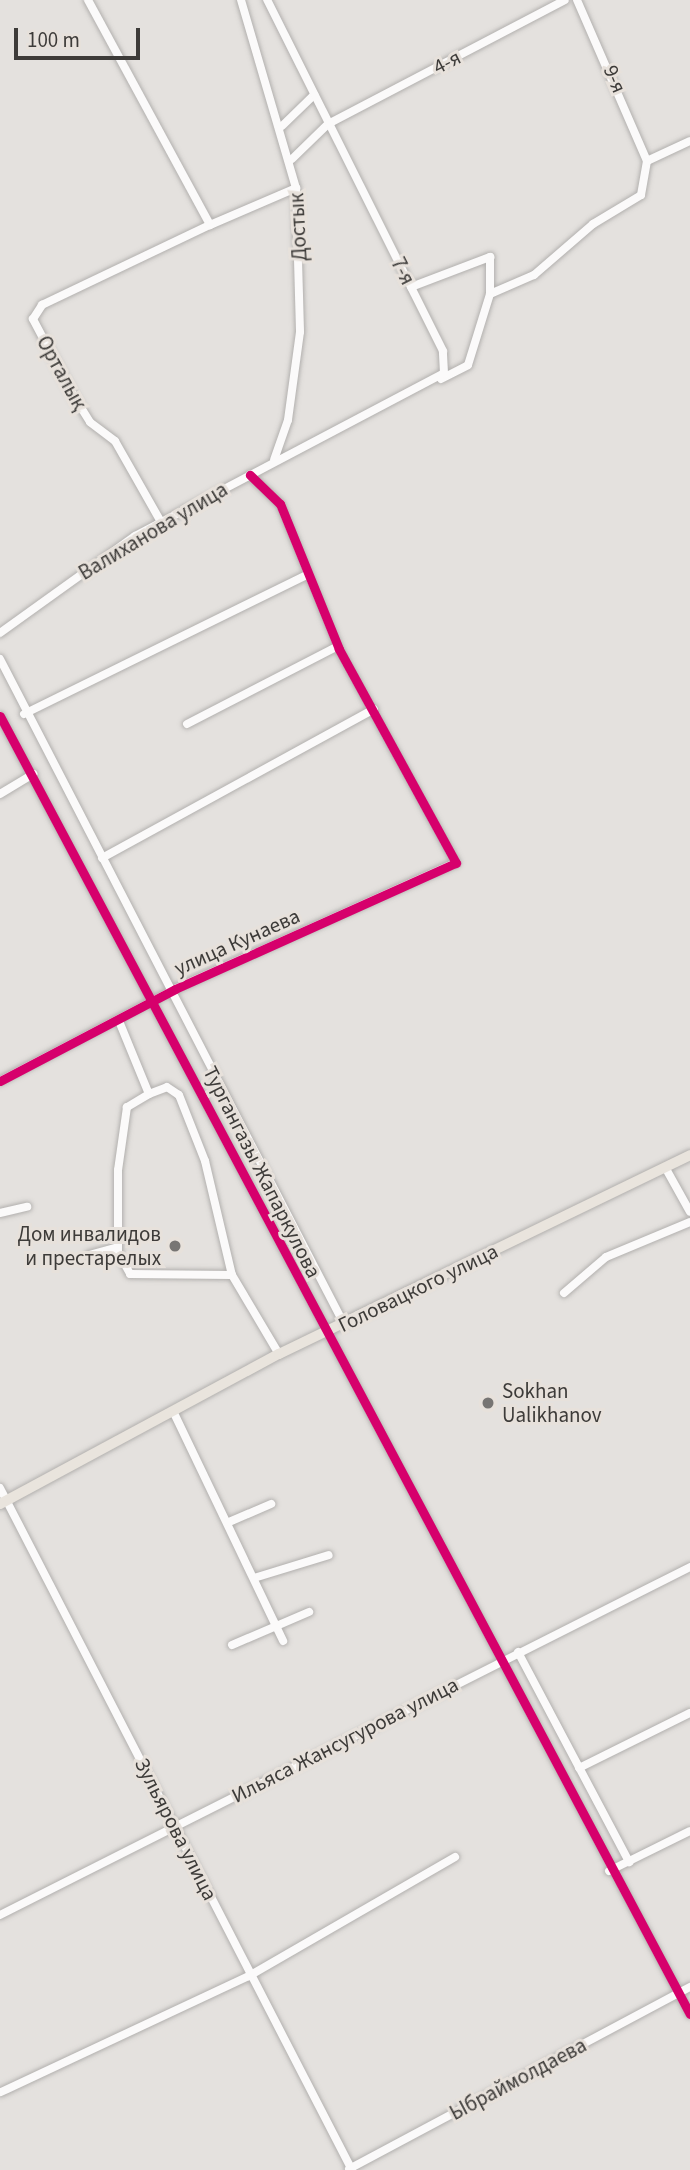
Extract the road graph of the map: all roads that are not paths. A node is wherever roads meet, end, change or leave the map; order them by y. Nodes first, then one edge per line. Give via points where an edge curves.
1 (88, 0) edge
2 (242, 0) edge
3 (267, 0) edge
4 (565, 0) edge
5 (577, 0) edge
6 (314, 94) junction
7 (328, 124) junction
8 (282, 126) junction
9 (690, 141) edge
10 (292, 159) junction
11 (647, 162) junction
12 (296, 188) junction
13 (210, 225) junction
14 (411, 287) junction
15 (490, 293) junction
16 (438, 380) junction
17 (274, 460) junction
18 (250, 475) junction
19 (161, 522) junction
20 (307, 574) junction
21 (0, 633) edge
22 (338, 646) junction
23 (0, 659) edge
24 (374, 709) junction
25 (24, 714) junction
26 (0, 716) edge
27 (187, 724) dead end
28 (33, 774) junction
29 (0, 794) edge
30 (102, 858) junction
31 (175, 989) junction
32 (155, 1002) junction
33 (119, 1021) junction
34 (0, 1082) edge
35 (149, 1094) junction
36 (690, 1155) edge
37 (665, 1167) junction
38 (27, 1207) dead end
39 (690, 1212) edge
40 (0, 1213) edge
41 (690, 1222) edge
42 (118, 1247) junction
43 (89, 1255) dead end
44 (232, 1275) junction
45 (564, 1293) dead end
46 (344, 1324) junction
47 (324, 1334) junction
48 (279, 1354) junction
49 (173, 1411) junction
50 (0, 1488) edge
51 (3, 1503) edge
52 (271, 1504) dead end
53 (229, 1522) junction
54 (329, 1555) dead end
55 (690, 1567) edge
56 (254, 1578) junction
57 (309, 1612) dead end
58 (273, 1623) junction
59 (283, 1641) dead end
60 (232, 1645) dead end
61 (518, 1652) junction
62 (499, 1661) junction
63 (690, 1713) edge
64 (579, 1768) junction
65 (175, 1825) junction
66 (690, 1831) edge
67 (456, 1857) dead end
68 (629, 1862) junction
69 (609, 1871) junction
70 (0, 1915) edge
71 (249, 1976) junction
72 (690, 1987) edge
73 (677, 1992) junction
74 (690, 2014) edge
75 (1, 2092) edge
76 (350, 2169) edge

1 - 13 street
2 - 8 street, Достык
3 - 6 street, 7-я
4 - 7 street, 4-я
5 - 11 street, 9-я
6 - 7 street, 7-я
6 - 8 street
7 - 10 street, 4-я
7 - 14 street, 7-я
8 - 10 street, Достык
9 - 11 street
10 - 12 street, Достык
11 - 15 street via 640,195 593,224 534,275
12 - 13 street
12 - 17 street, Достык via 300,332 288,420
13 - 19 street, Орталық via 42,305 33,319 76,400 90,422 115,441
14 - 15 street via 490,257
14 - 16 street, 7-я via 443,351 447,365
15 - 16 street via 468,365
16 - 17 street
17 - 18 street, Валиханова улица
18 - 19 street, Валиханова улица
18 - 20 street via 280,504
19 - 21 street, Валиханова улица
20 - 22 street
20 - 25 street
22 - 24 street
22 - 27 street
23 - 25 street, Тургангазы Жапаркулова
24 - 30 street
24 - 31 street, улица Кунаева via 456,863
25 - 30 street, Тургангазы Жапаркулова
26 - 28 street, Тургангазы Жапаркулова
28 - 29 street
28 - 32 street, Тургангазы Жапаркулова
30 - 31 street, Тургангазы Жапаркулова
31 - 32 street, улица Кунаева
31 - 46 street, Тургангазы Жапаркулова
32 - 33 street, улица Кунаева
32 - 47 street, Тургангазы Жапаркулова
33 - 34 street, улица Кунаева
33 - 35 street
35 - 42 street via 127,1107 118,1170
35 - 44 street via 167,1087 188,1112
36 - 37 main road, Головацкого улица
37 - 39 street
37 - 46 main road, Головацкого улица
38 - 40 street
41 - 45 street via 606,1256
42 - 43 street
42 - 44 street via 130,1274
44 - 48 street
46 - 47 main road, Головацкого улица
47 - 48 main road, Головацкого улица
47 - 62 street, Тургангазы Жапаркулова
48 - 49 main road, Головацкого улица
49 - 51 main road, Головацкого улица
49 - 53 street
50 - 51 street, Зульярова улица
51 - 65 street, Зульярова улица
52 - 53 street
53 - 56 street
54 - 56 street
55 - 61 street, Ильяса Жансугурова улица
56 - 58 street
57 - 58 street
58 - 59 street
58 - 60 street
61 - 62 street, Ильяса Жансугурова улица
61 - 64 street
62 - 65 street, Ильяса Жансугурова улица
62 - 69 street, Тургангазы Жапаркулова
63 - 64 street
64 - 68 street
65 - 70 street, Ильяса Жансугурова улица
65 - 71 street, Зульярова улица
66 - 68 street
67 - 71 street
68 - 69 street
69 - 73 street, Тургангазы Жапаркулова
71 - 75 street
71 - 76 street, Зульярова улица
72 - 73 street, Ыбраймолдаева
73 - 74 street, Тургангазы Жапаркулова
73 - 76 street, Ыбраймолдаева

